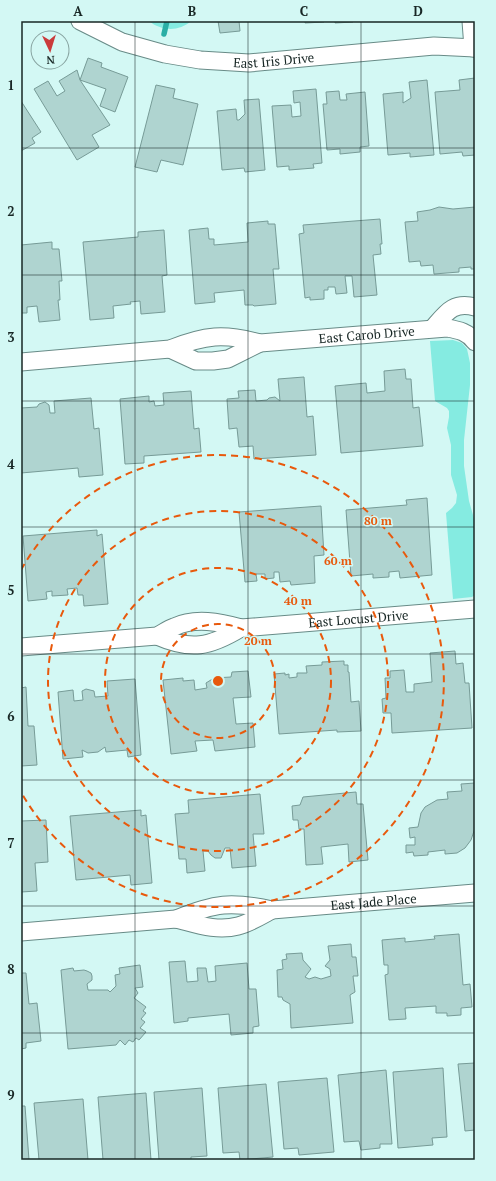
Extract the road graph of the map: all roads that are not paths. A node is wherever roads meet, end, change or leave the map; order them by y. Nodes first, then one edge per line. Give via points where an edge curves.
1 (80, 21) edge
2 (471, 21) edge
3 (474, 48) edge
4 (475, 307) edge
5 (433, 328) junction
6 (473, 339) edge
7 (260, 343) junction
8 (170, 349) junction
9 (21, 362) edge
10 (475, 609) edge
11 (241, 628) junction
12 (157, 636) junction
13 (21, 647) edge
14 (475, 894) edge
15 (272, 910) junction
16 (176, 919) junction
17 (21, 932) edge

1 - 3 street, East Iris Drive via 122,42 165,54 200,60 249,63 434,46
2 - 3 street
4 - 5 street via 465,304 450,308
5 - 6 street, East Carob Drive via 460,330
5 - 7 street, East Carob Drive
7 - 8 street, East Carob Drive via 224,336 189,342
7 - 8 street, East Carob Drive via 228,358 213,360 196,361
8 - 9 street, East Carob Drive
10 - 11 street, East Locust Drive
11 - 12 street, East Locust Drive via 222,623 188,623 174,626
11 - 12 street, East Locust Drive via 225,638 201,645 186,646
12 - 13 street, East Locust Drive
14 - 15 street, East Jade Place
15 - 16 street, East Jade Place via 249,905 216,905
15 - 16 street, East Jade Place via 237,926 224,928 207,927
16 - 17 street, East Jade Place

